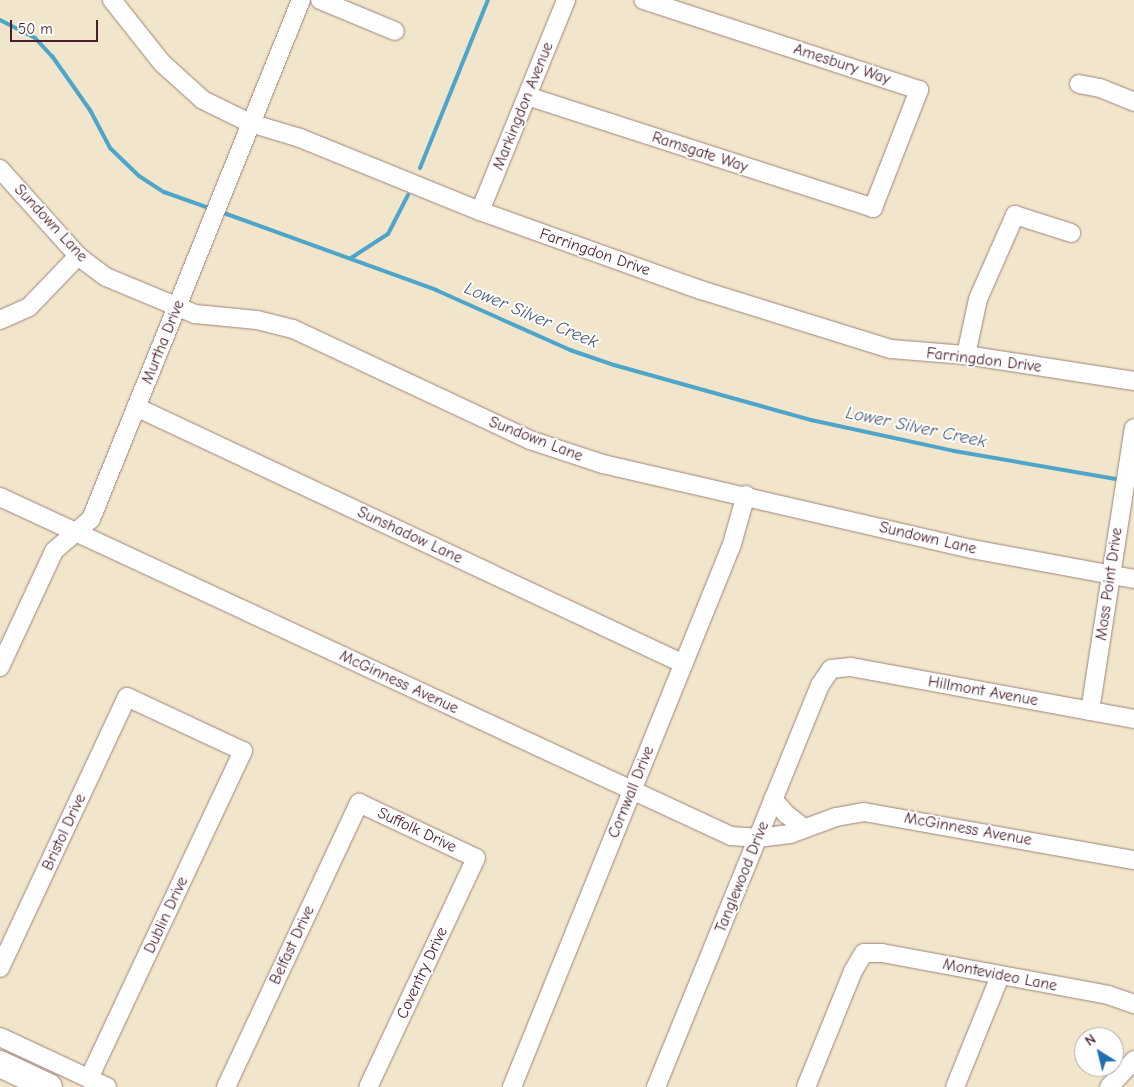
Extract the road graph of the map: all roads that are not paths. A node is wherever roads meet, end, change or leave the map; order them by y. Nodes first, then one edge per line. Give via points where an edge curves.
1 (301, 0) edge
2 (320, 0) edge
3 (566, 0) edge
4 (643, 0) edge
5 (118, 2) edge
6 (395, 31) dead end
7 (1079, 84) dead end
8 (527, 96) junction
9 (1134, 102) edge
10 (250, 123) junction
11 (0, 169) edge
12 (873, 208) joint
13 (480, 211) junction
14 (1071, 233) dead end
15 (78, 256) junction
16 (176, 306) junction
17 (0, 320) edge
18 (966, 355) junction
19 (1134, 381) edge
20 (136, 407) junction
21 (1134, 428) edge
22 (746, 495) junction
23 (0, 497) edge
24 (76, 532) junction
25 (1111, 574) junction
26 (1134, 579) edge
27 (684, 664) junction
28 (0, 668) edge
29 (831, 669) joint
30 (1090, 711) junction
31 (1134, 719) edge
32 (243, 750) joint
33 (632, 790) junction
34 (773, 799) junction
35 (359, 802) joint
36 (804, 828) junction
37 (758, 838) junction
38 (476, 858) joint
39 (1134, 860) edge
40 (0, 968) edge
41 (1000, 976) junction
42 (1134, 1004) edge
43 (0, 1037) edge
44 (1134, 1060) edge
45 (0, 1064) edge
46 (89, 1079) junction
47 (49, 1087) edge
48 (107, 1087) edge
49 (226, 1087) edge
50 (368, 1087) edge
51 (512, 1087) edge
52 (656, 1087) edge
53 (806, 1087) edge
54 (955, 1087) edge
55 (1109, 1087) edge

1 - 10 street, Murtha Drive
2 - 6 street
3 - 8 street, Markingdon Avenue
4 - 12 street, Amesbury Way via 919,90
5 - 10 street, Farringdon Drive via 169,70 203,100
7 - 9 street via 1100,88
8 - 12 street, Ramsgate Way
8 - 13 street, Markingdon Avenue
10 - 13 street, Farringdon Drive via 300,138
10 - 16 street, Murtha Drive
11 - 15 street, Sundown Lane
13 - 18 street, Farringdon Drive via 701,290 891,349
14 - 18 street via 1015,215 978,299
15 - 16 street, Sundown Lane via 106,277
15 - 17 street via 29,307
16 - 20 street, Murtha Drive
16 - 22 street, Sundown Lane via 195,314 257,320 292,329 530,440 603,464
18 - 19 street, Farringdon Drive
20 - 24 street, Murtha Drive via 91,519
20 - 27 street, Sunshadow Lane
21 - 25 street, Moss Point Drive
22 - 25 street, Sundown Lane via 972,549
22 - 27 street, Cornwall Drive via 732,544
23 - 24 street, McGinness Avenue
24 - 28 street, Murtha Drive via 54,551
24 - 33 street, McGinness Avenue
25 - 26 street, Sundown Lane
25 - 30 street, Moss Point Drive
27 - 33 street, Cornwall Drive
29 - 30 street, Hillmont Avenue via 851,667
29 - 34 street, Tanglewood Drive via 820,685
30 - 31 street, Hillmont Avenue
32 - 40 street, Bristol Drive via 127,697
32 - 46 street, Dublin Drive
33 - 37 street, McGinness Avenue via 731,836
33 - 51 street, Cornwall Drive
34 - 36 street
34 - 37 street, Tanglewood Drive
35 - 38 street, Suffolk Drive
35 - 49 street, Belfast Drive
36 - 37 street, McGinness Avenue via 790,834
36 - 39 street, McGinness Avenue via 864,812
37 - 52 street, Tanglewood Drive
38 - 50 street, Coventry Drive
41 - 42 street, Montevideo Lane via 1108,995
41 - 53 street, Montevideo Lane via 882,953 864,953 853,971
41 - 54 street
43 - 46 street
44 - 55 street
45 - 47 highway
46 - 48 street

